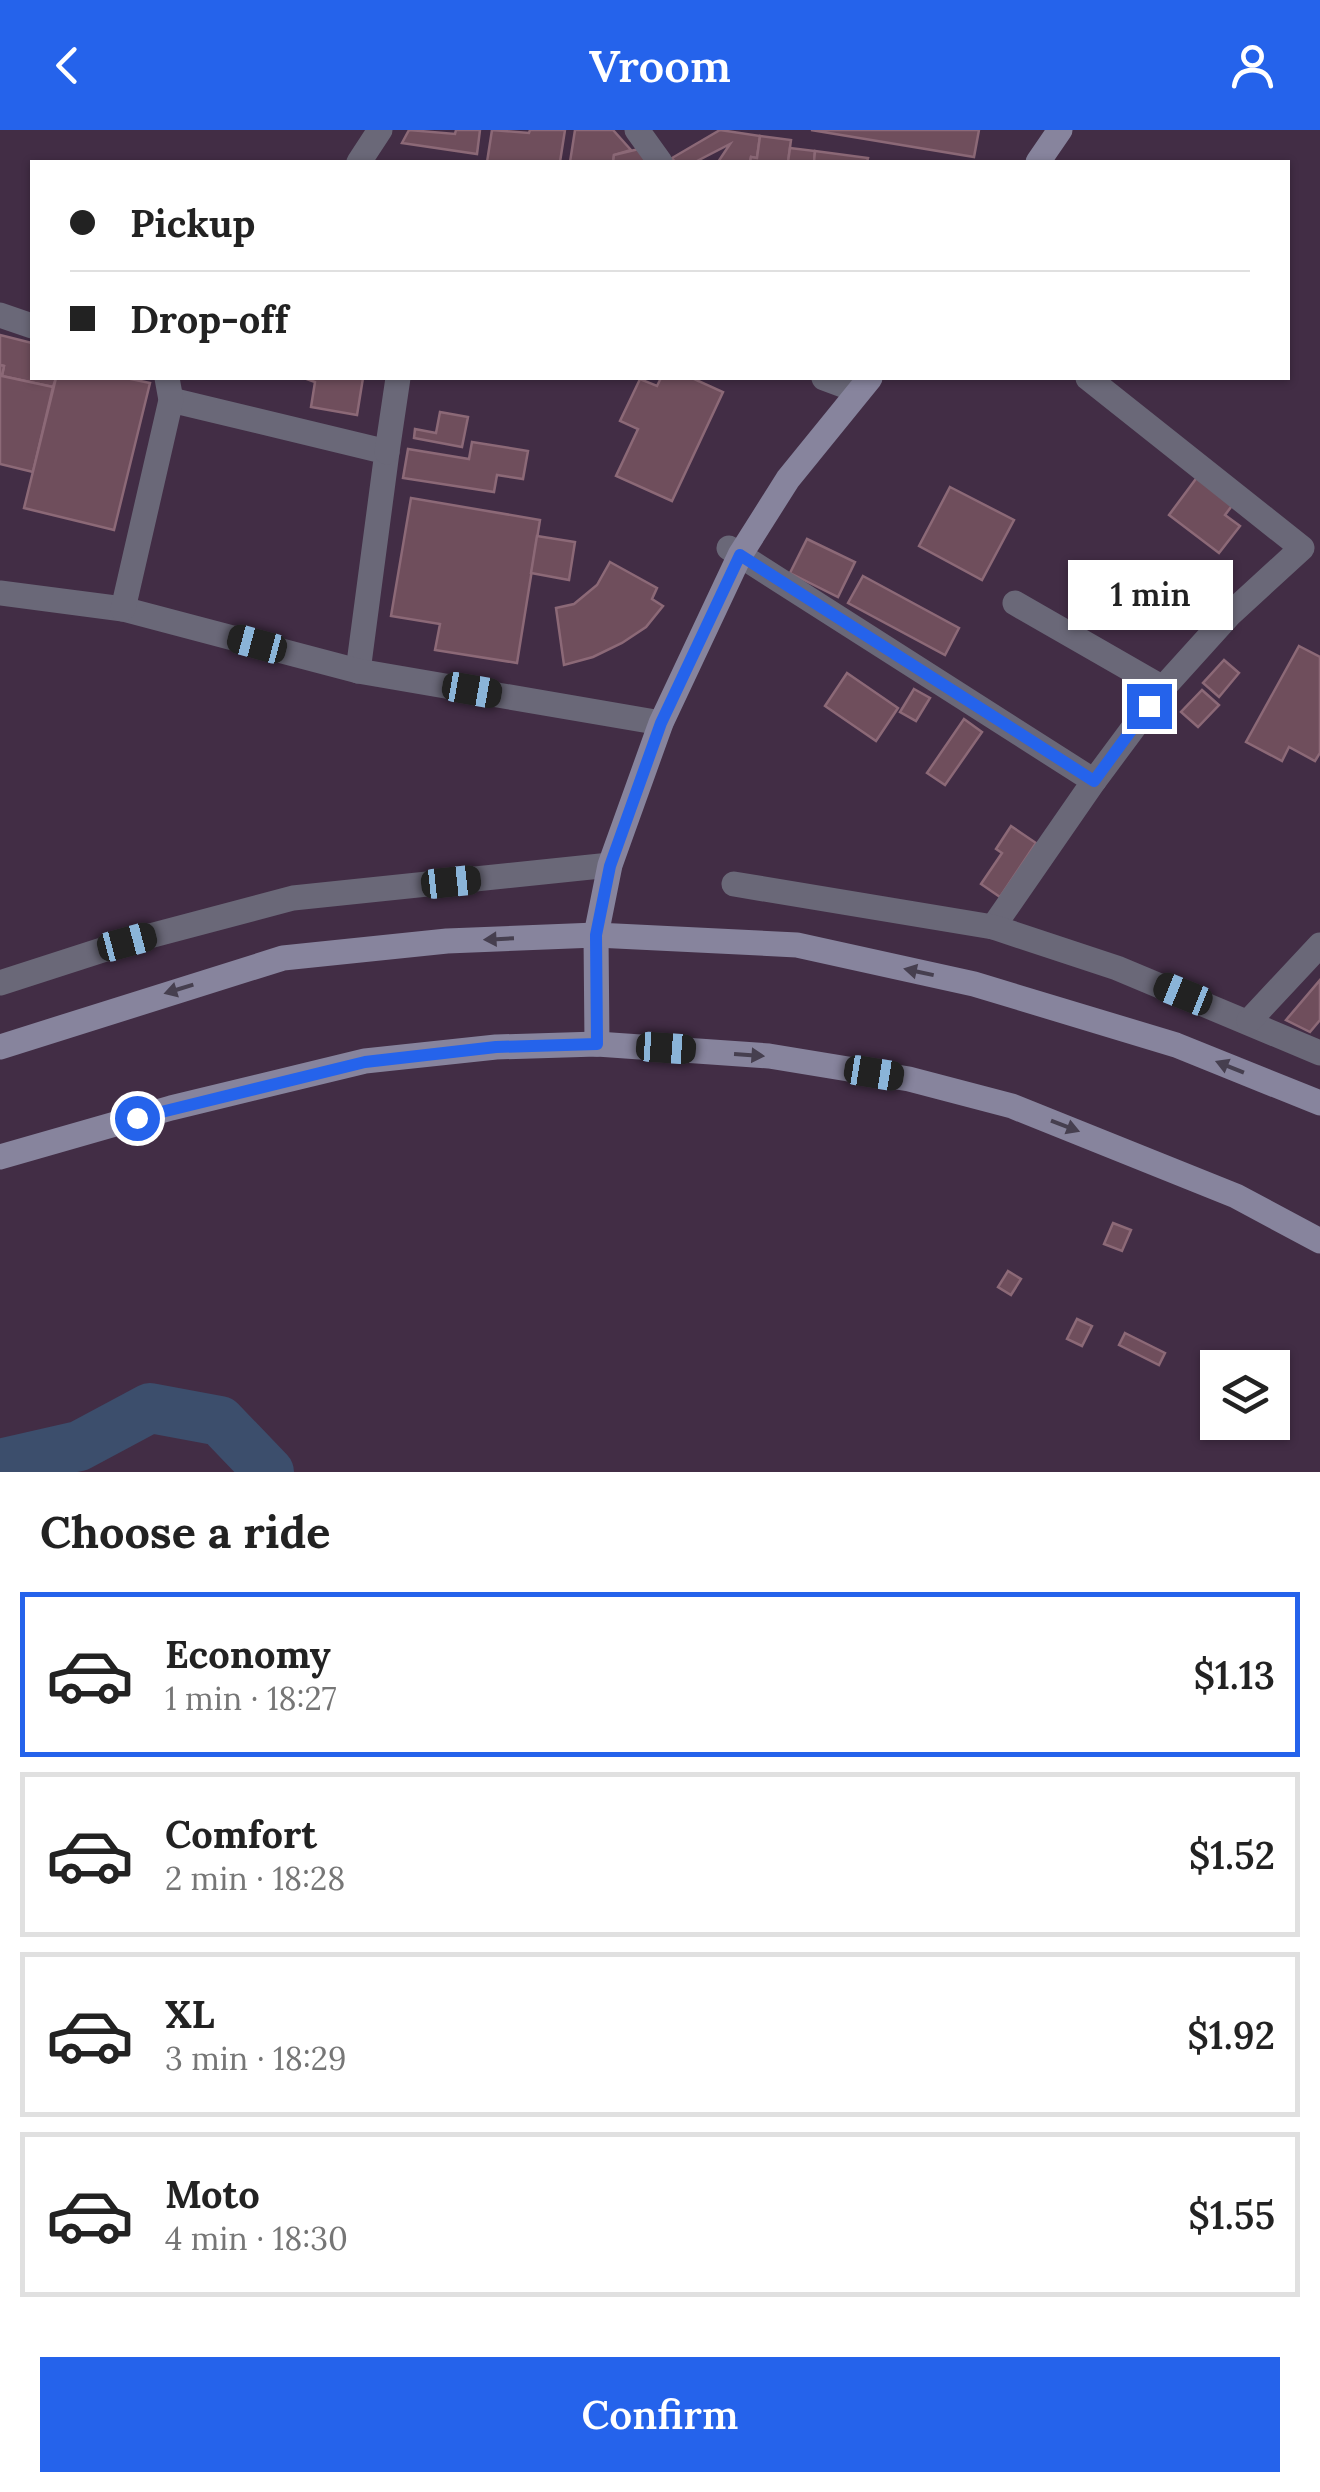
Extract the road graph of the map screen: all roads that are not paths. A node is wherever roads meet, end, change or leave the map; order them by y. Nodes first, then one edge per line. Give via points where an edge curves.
1 (380, 130) edge
2 (636, 130) edge
3 (1060, 130) edge
4 (361, 160) edge
5 (658, 160) edge
6 (1039, 160) edge
7 (0, 315) edge
8 (30, 325) edge
9 (398, 380) edge
10 (838, 380) edge
11 (1091, 380) edge
12 (865, 384) edge
13 (169, 389) edge
14 (387, 452) junction
15 (734, 551) junction
16 (1311, 553) edge
17 (0, 593) edge
18 (1015, 604) dead end
19 (123, 608) junction
20 (358, 671) junction
21 (1163, 688) junction
22 (661, 723) junction
23 (1094, 781) junction
24 (610, 866) junction
25 (734, 884) dead end
26 (993, 928) junction
27 (596, 935) junction
28 (1320, 944) edge
29 (0, 983) edge
30 (1248, 1021) junction
31 (597, 1044) junction
32 (0, 1046) edge
33 (1320, 1054) edge
34 (1320, 1104) edge
35 (0, 1158) edge
36 (1320, 1241) edge

1 - 4 street
2 - 5 street
3 - 6 main road
7 - 8 street
9 - 14 street
10 - 12 street
11 - 16 street
12 - 15 main road
13 - 14 street
13 - 19 street
14 - 20 street
15 - 22 main road
15 - 23 street
16 - 21 street via 1229,615
17 - 19 street
18 - 21 street
19 - 20 street
20 - 22 street
21 - 23 street
22 - 24 main road
23 - 26 street
24 - 27 main road
24 - 29 street via 293,898
25 - 26 street
26 - 30 street
27 - 31 main road
27 -> 32 main road via 283,958
34 -> 27 main road via 1176,1045 974,984 797,946
28 - 30 street
30 - 33 street
31 - 35 main road via 365,1062
31 -> 36 main road via 769,1056 908,1079 1012,1106 1236,1196

